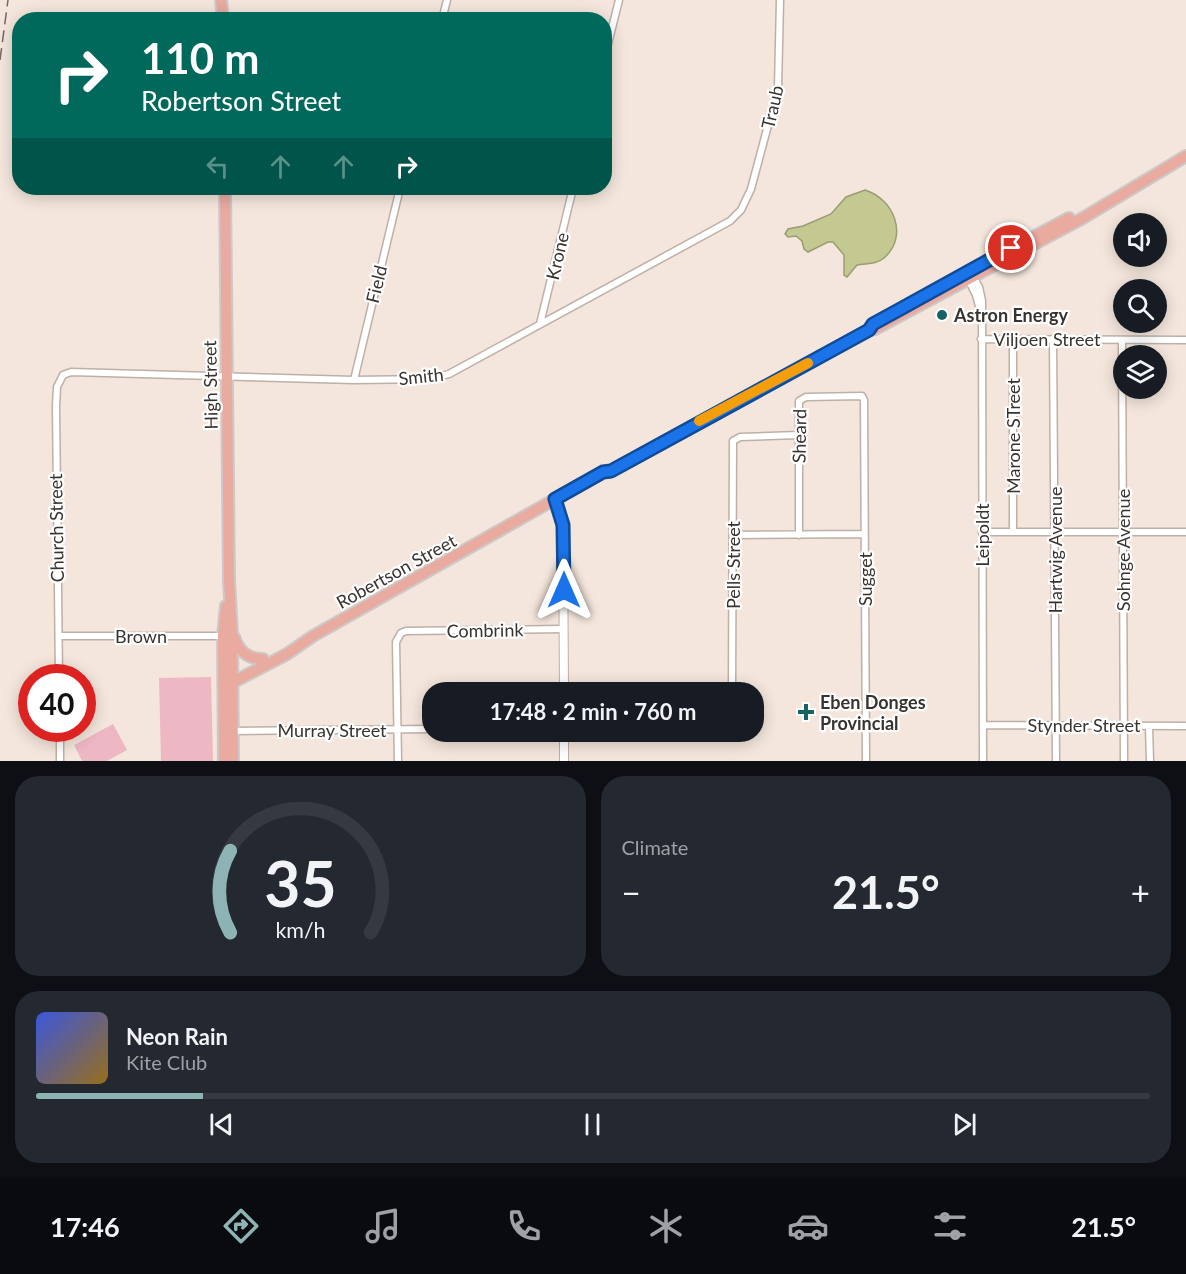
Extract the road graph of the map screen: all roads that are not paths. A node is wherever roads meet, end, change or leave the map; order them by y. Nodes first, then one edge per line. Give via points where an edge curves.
1 (619, 0) edge
2 (780, 0) edge
3 (612, 28) edge
4 (1186, 156) edge
5 (225, 195) edge
6 (398, 195) edge
7 (571, 195) edge
8 (741, 210) joint
9 (968, 274) junction
10 (540, 324) junction
11 (981, 339) junction
12 (1053, 339) junction
13 (1013, 340) junction
14 (1122, 340) junction
15 (1186, 340) edge
16 (227, 376) junction
17 (60, 378) joint
18 (354, 380) junction
19 (863, 397) joint
20 (798, 435) junction
21 (556, 502) junction
22 (1123, 531) junction
23 (982, 532) junction
24 (1012, 532) junction
25 (1055, 532) junction
26 (1186, 532) edge
27 (864, 534) junction
28 (799, 535) junction
29 (733, 536) junction
30 (563, 629) junction
31 (228, 635) junction
32 (59, 636) junction
33 (313, 636) junction
34 (263, 659) junction
35 (59, 664) edge
36 (228, 681) junction
37 (564, 682) edge
38 (732, 682) edge
39 (983, 724) junction
40 (1056, 725) junction
41 (1124, 726) junction
42 (1149, 726) junction
43 (1186, 726) edge
44 (422, 729) edge
45 (397, 730) junction
46 (233, 731) junction
47 (60, 742) edge
48 (564, 742) edge
49 (60, 761) edge
50 (224, 761) edge
51 (233, 761) edge
52 (398, 761) edge
53 (564, 761) edge
54 (866, 761) edge
55 (982, 761) edge
56 (1056, 761) edge
57 (1124, 761) edge
58 (1150, 761) edge

1 - 3 street
2 - 8 street, Traub via 778,88 752,189
4 - 9 main road, Robertson Street via 1083,218
5 - 16 main road, High Street
6 - 18 street, Field
7 - 10 street, Krone
8 - 10 street, Smith via 730,221
9 - 11 street, Leipoldt via 981,309
9 - 21 main road, Robertson Street via 875,329
10 - 18 street, Smith via 439,378
11 - 13 street, Viljoen Street
11 - 23 street, Leipoldt
12 - 13 street, Viljoen Street
12 - 14 street, Viljoen Street
12 - 25 street, Hartwig Avenue
13 - 24 street, Marone STreet
14 - 15 street, Viljoen Street
14 - 22 street, Sohnge Avenue
16 - 17 street, Smith via 71,372
16 - 18 street, Smith
16 - 31 main road, High Street
17 - 32 street, Church Street via 56,406
19 - 20 street, Sheard via 802,398 798,406
19 - 27 street, Sugget
20 - 28 street, Sheard
20 - 29 street, Pells Street via 735,438
21 - 30 street via 563,532
21 - 33 main road, Robertson Street
22 - 25 street
22 - 26 street
22 - 41 street, Sohnge Avenue
23 - 24 street
23 - 39 street, Leipoldt
24 - 25 street
25 - 40 street, Hartwig Avenue
27 - 28 street
27 - 54 street, Sugget
28 - 29 street
29 - 38 street, Pells Street
30 - 37 street
30 - 45 street, Combrink via 406,631 399,635
31 - 32 street, Brown
31 - 34 main road via 242,652
31 - 36 main road, High Street
32 - 35 street, Church Street
33 - 34 main road, Robertson Street
33 - 36 main road, Robertson Street via 286,654
34 - 36 main road, Robertson Street
36 - 46 main road, High Street
36 - 50 main road, High Street
39 - 40 street, Stynder Street
39 - 55 street, Leipoldt
40 - 41 street, Stynder Street
40 - 56 street, Hartwig Avenue
41 - 42 street, Stynder Street
41 - 57 street, Sohnge Avenue
42 - 43 street, Stynder Street
42 - 58 street
44 - 45 street, Murray Street
45 - 46 street, Murray Street
45 - 52 street
46 - 51 main road, High Street
47 - 49 street
48 - 53 street

